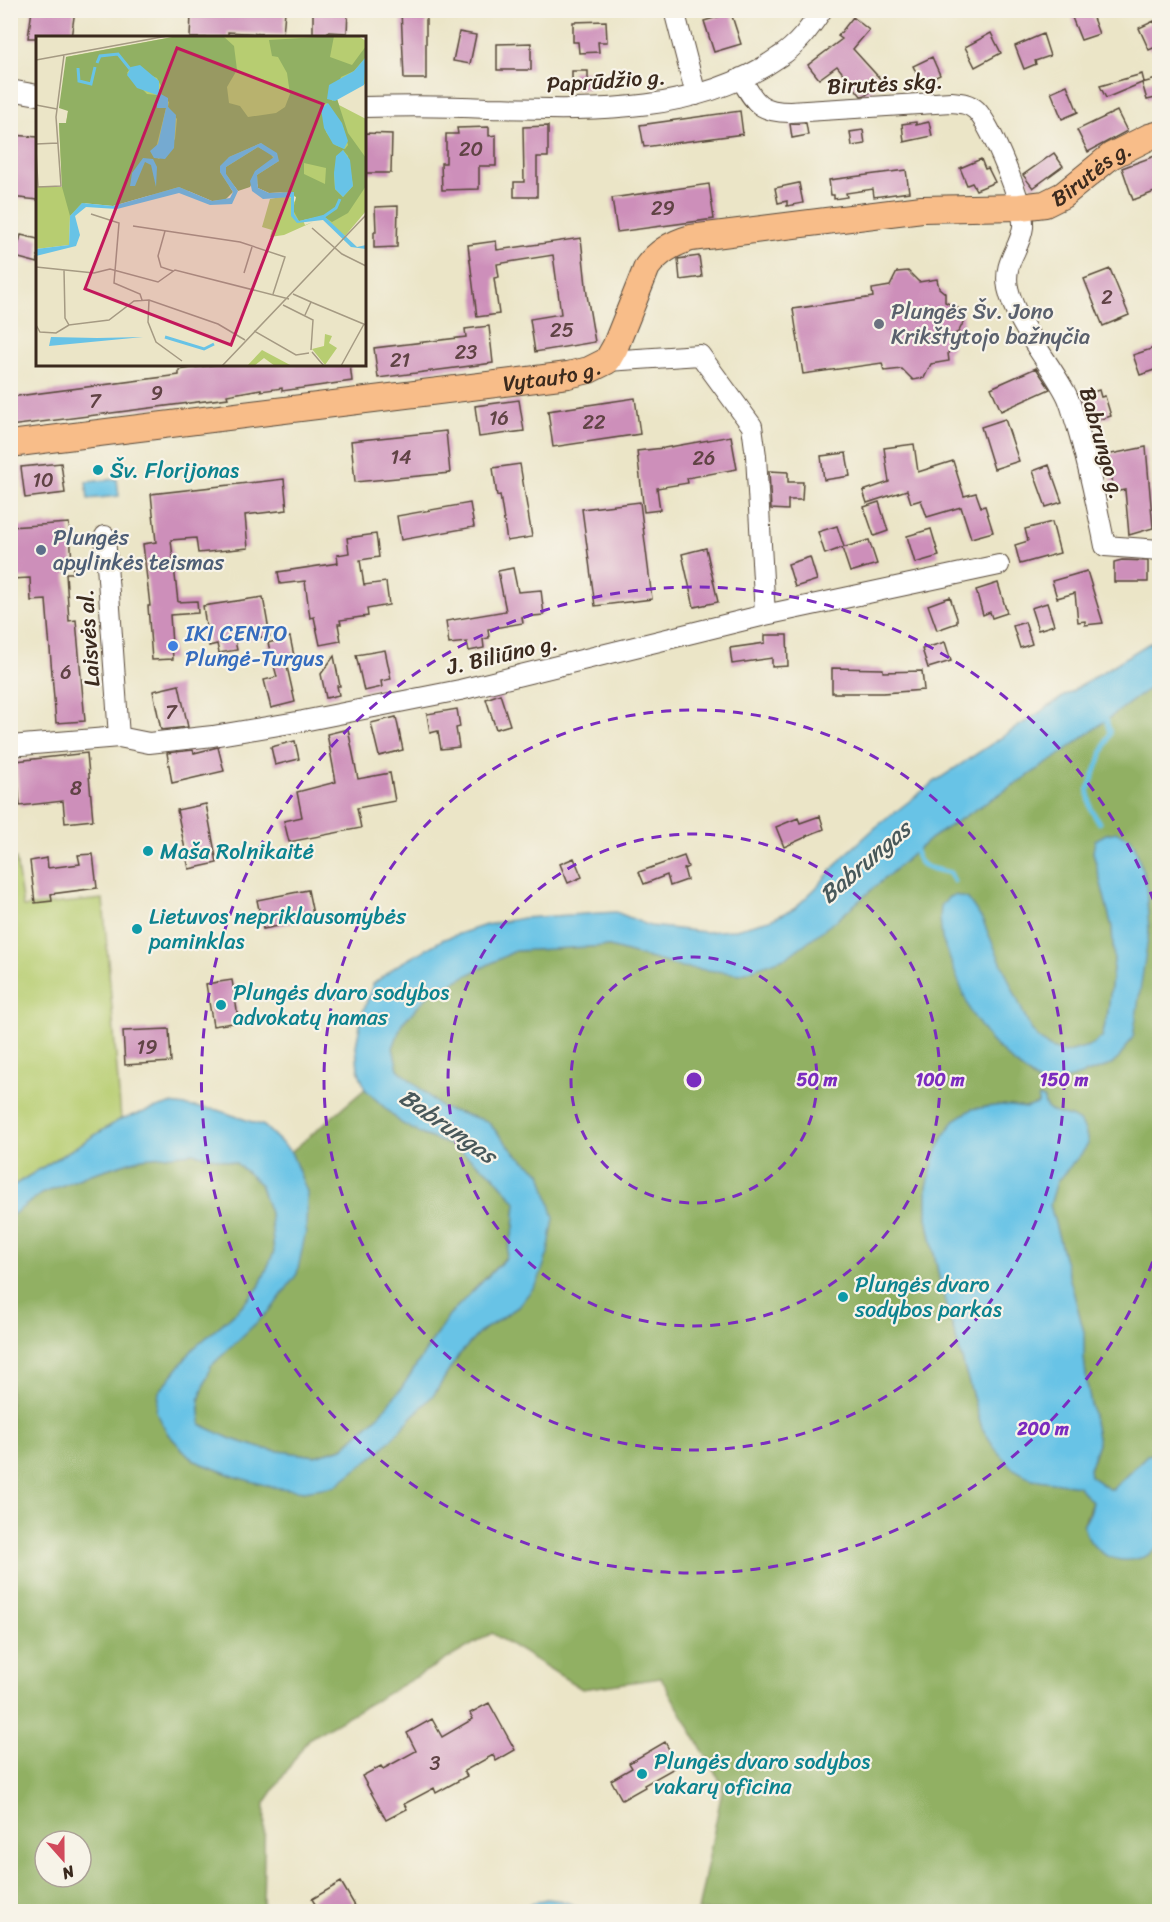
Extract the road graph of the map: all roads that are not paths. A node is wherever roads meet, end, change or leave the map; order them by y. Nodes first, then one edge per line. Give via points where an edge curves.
1 (674, 10) edge
2 (822, 10) edge
3 (741, 78) junction
4 (10, 90) edge
5 (36, 95) edge
6 (696, 95) junction
7 (366, 106) edge
8 (1160, 134) edge
9 (1020, 207) junction
10 (607, 361) junction
11 (10, 444) edge
12 (105, 536) dead end
13 (1160, 549) edge
14 (999, 565) dead end
15 (765, 615) junction
16 (119, 737) junction
17 (10, 746) edge

1 - 6 street
2 - 3 street, Paprūdžio g. via 781,57
3 - 6 street, Paprūdžio g.
3 - 9 street, Birutės skg. via 755,101 773,112 964,103 982,117
4 - 5 street
6 - 7 street, Paprūdžio g. via 596,108
8 - 9 main road, Birutės g. via 1111,156 1057,200
9 - 10 main road, Vytauto g. via 922,209 678,242 653,258 647,267
9 - 13 street, Babrungo g. via 1023,225 1008,263 1008,288 1020,319 1066,394 1088,463 1106,546
10 - 11 main road, Vytauto g. via 567,375
10 - 15 street via 700,355 752,426
12 - 16 street, Laisvės al.
14 - 15 street, J. Biliūno g.
15 - 16 street, J. Biliūno g. via 460,690 303,721 149,743
16 - 17 street, J. Biliūno g.

